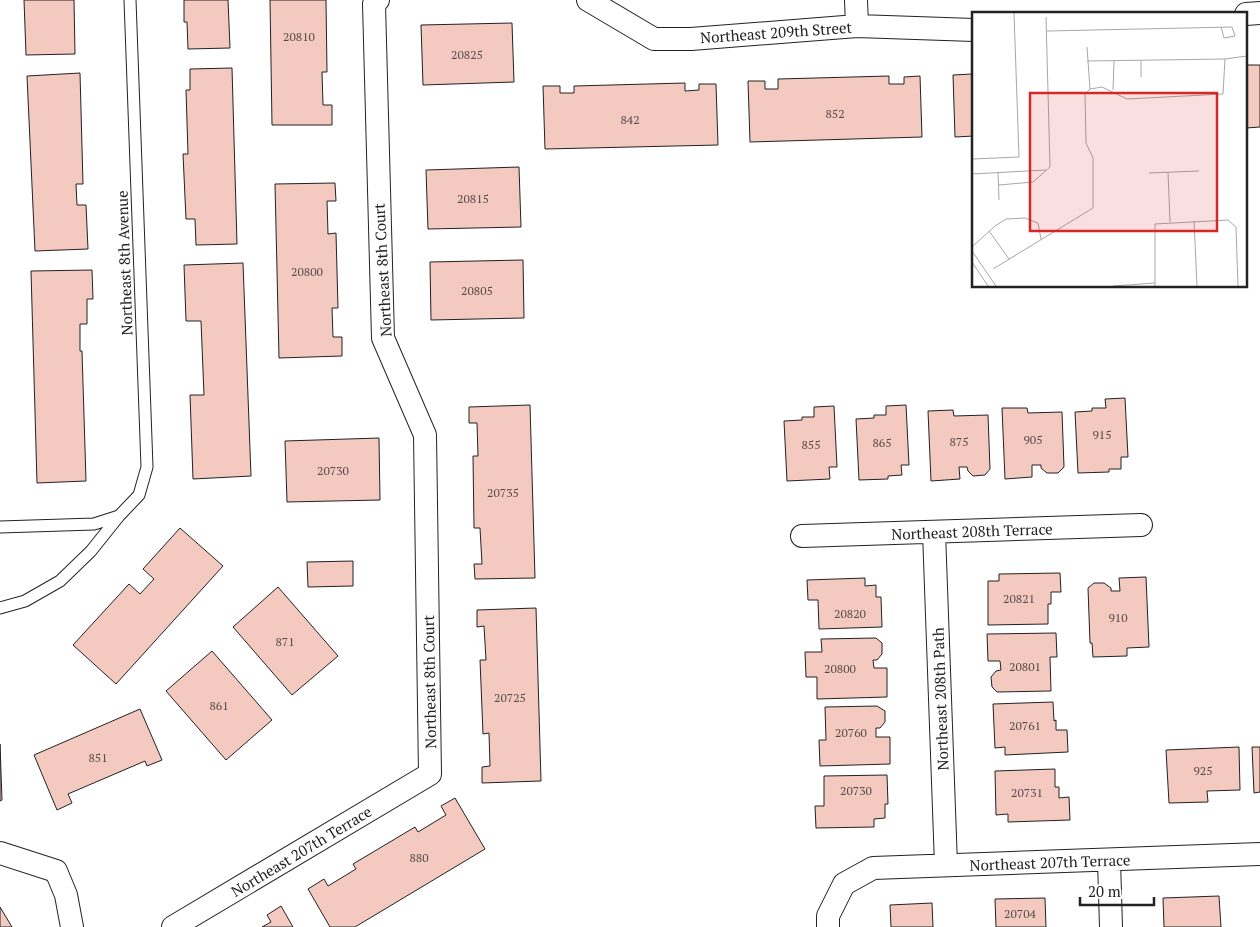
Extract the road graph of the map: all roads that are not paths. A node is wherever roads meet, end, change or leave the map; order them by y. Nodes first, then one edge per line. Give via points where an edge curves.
1 (130, 0) edge
2 (378, 0) edge
3 (588, 0) edge
4 (856, 0) edge
5 (857, 26) junction
6 (972, 30) edge
7 (119, 516) junction
8 (1141, 525) dead end
9 (0, 527) edge
10 (934, 532) junction
11 (802, 536) dead end
12 (0, 608) edge
13 (430, 774) joint
14 (0, 853) edge
15 (1260, 854) edge
16 (1109, 860) junction
17 (946, 865) junction
18 (72, 927) edge
19 (173, 927) edge
20 (828, 927) edge
21 (1111, 927) edge

1 - 7 lane, Northeast 8th Avenue via 147,468 139,495
2 - 13 street, Northeast 8th Court via 374,4 383,338 425,436
3 - 5 street, Northeast 209th Street via 654,39
4 - 5 street
5 - 6 street, Northeast 209th Street
7 - 9 lane via 94,524
7 - 12 lane, Northeast 8th Avenue via 91,551 60,581 25,601
8 - 10 street, Northeast 208th Terrace
10 - 11 street, Northeast 208th Terrace
10 - 17 street, Northeast 208th Path
13 - 19 street, Northeast 207th Terrace
14 - 18 street via 56,871 66,895
15 - 16 street, Northeast 207th Terrace
16 - 17 street, Northeast 207th Terrace
16 - 21 street
17 - 20 street, Northeast 207th Terrace via 873,868 844,884 828,916

